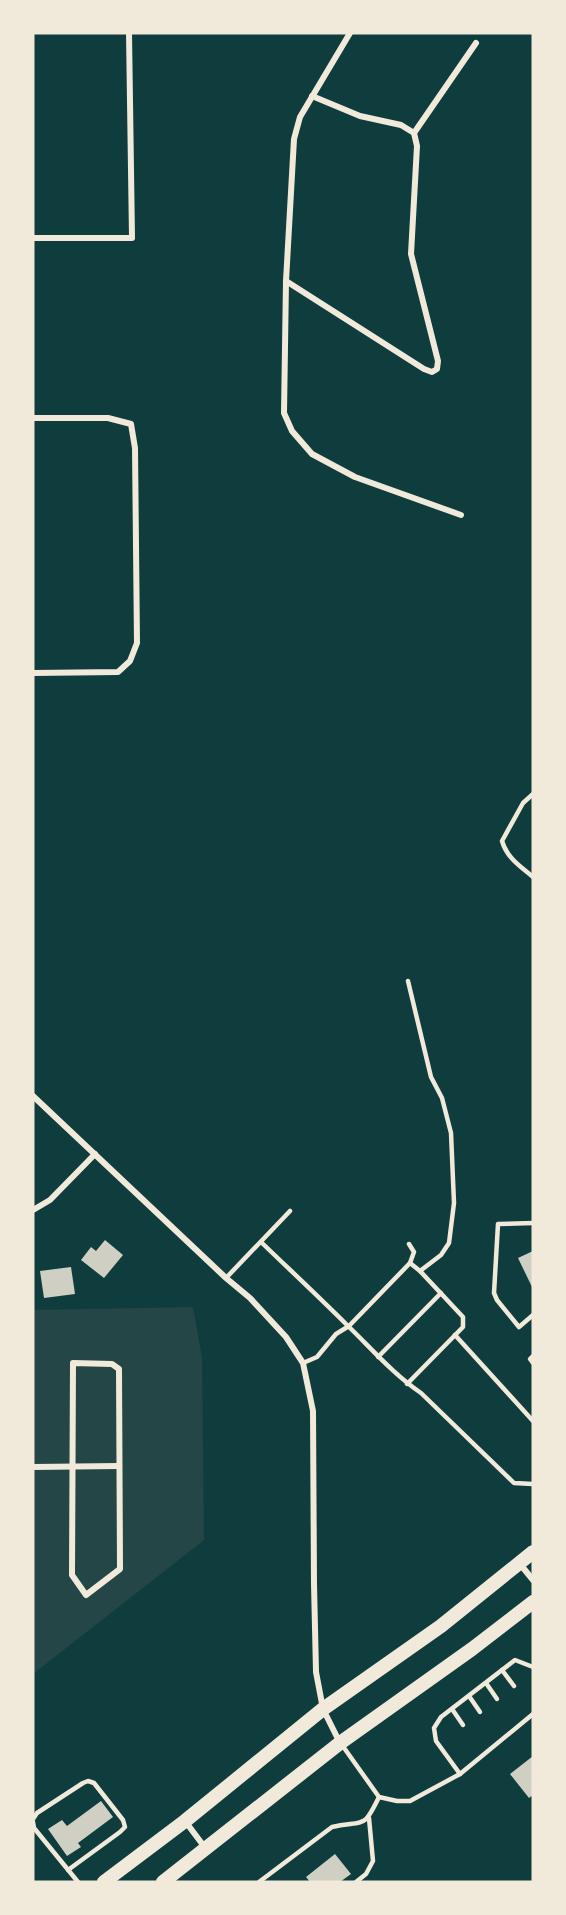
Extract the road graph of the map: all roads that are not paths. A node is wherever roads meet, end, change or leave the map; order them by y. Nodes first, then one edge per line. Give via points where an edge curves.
1 (129, 33) edge
2 (350, 33) edge
3 (476, 43) dead end
4 (312, 96) junction
5 (414, 133) junction
6 (33, 238) edge
7 (286, 281) junction
8 (33, 418) edge
9 (461, 515) dead end
10 (33, 673) edge
11 (533, 794) edge
12 (533, 877) edge
13 (408, 981) dead end
14 (33, 1096) edge
15 (95, 1154) junction
16 (33, 1210) edge
17 (290, 1211) dead end
18 (533, 1223) edge
19 (261, 1242) junction
20 (410, 1244) dead end
21 (410, 1263) junction
22 (420, 1271) junction
23 (226, 1278) junction
24 (441, 1293) junction
25 (533, 1315) edge
26 (349, 1326) junction
27 (455, 1335) junction
28 (533, 1356) edge
29 (378, 1357) junction
30 (303, 1363) junction
31 (533, 1363) edge
32 (407, 1384) junction
33 (533, 1421) edge
34 (72, 1466) junction
35 (118, 1466) junction
36 (33, 1467) edge
37 (533, 1484) edge
38 (533, 1552) edge
39 (520, 1563) junction
40 (533, 1580) edge
41 (533, 1602) edge
42 (533, 1667) edge
43 (502, 1670) junction
44 (486, 1683) junction
45 (514, 1686) dead end
46 (469, 1696) junction
47 (497, 1699) dead end
48 (323, 1709) junction
49 (452, 1709) junction
50 (480, 1712) dead end
51 (532, 1712) edge
52 (463, 1725) dead end
53 (340, 1743) junction
54 (460, 1774) junction
55 (379, 1797) junction
56 (369, 1818) junction
57 (33, 1821) edge
58 (185, 1821) junction
59 (206, 1849) junction
60 (68, 1870) junction
61 (78, 1882) edge
62 (104, 1882) edge
63 (163, 1882) edge
64 (259, 1882) edge
65 (356, 1882) edge

1 - 6 street via 132,238
2 - 4 street
3 - 5 street
4 - 5 street via 360,116 401,125
4 - 7 street via 294,139
5 - 7 street via 417,146 411,254 437,369 424,369
7 - 9 street via 284,413 292,431 312,454 355,477
8 - 10 street via 108,418 131,424 135,448 137,644 130,661 118,672
11 - 12 lane via 523,803 502,841 512,859
13 - 22 lane via 431,1077 442,1098 451,1133 454,1203 449,1243 441,1255
14 - 15 street
15 - 16 street via 50,1200
15 - 23 street
17 - 19 lane
18 - 25 lane via 498,1224 494,1293 519,1327
19 - 23 lane
19 - 26 lane
20 - 21 lane via 414,1252
21 - 22 lane
21 - 26 lane
22 - 24 lane
23 - 30 street via 286,1337
24 - 27 lane via 463,1317 463,1327
24 - 29 lane
26 - 29 lane
26 - 30 lane via 336,1334 317,1357
27 - 32 lane
27 - 33 lane
28 - 31 lane
29 - 32 lane
30 - 48 street via 312,1411 316,1672
32 - 37 lane via 514,1483
34 - 35 street
34 - 35 street via 73,1364 112,1364 119,1369
34 - 35 street via 72,1575 86,1595 120,1569
34 - 36 street
38 - 39 main road
39 - 40 street
39 - 48 main road via 441,1626
41 - 53 main road
42 - 43 lane via 515,1660
43 - 44 lane
43 - 45 lane
44 - 46 lane
44 - 47 lane
46 - 49 lane
46 - 50 lane
48 - 53 street
48 - 58 main road
49 - 52 lane
49 - 54 lane via 434,1728 436,1741
51 - 54 lane
53 - 55 lane
53 - 59 main road
54 - 55 lane via 410,1801
55 - 56 lane
56 - 64 lane via 332,1827
56 - 65 lane via 373,1862
57 - 60 lane via 34,1828
57 - 60 lane via 37,1813 88,1781 94,1783 123,1820 120,1832
58 - 59 street
58 - 62 main road
59 - 63 main road
60 - 61 lane

